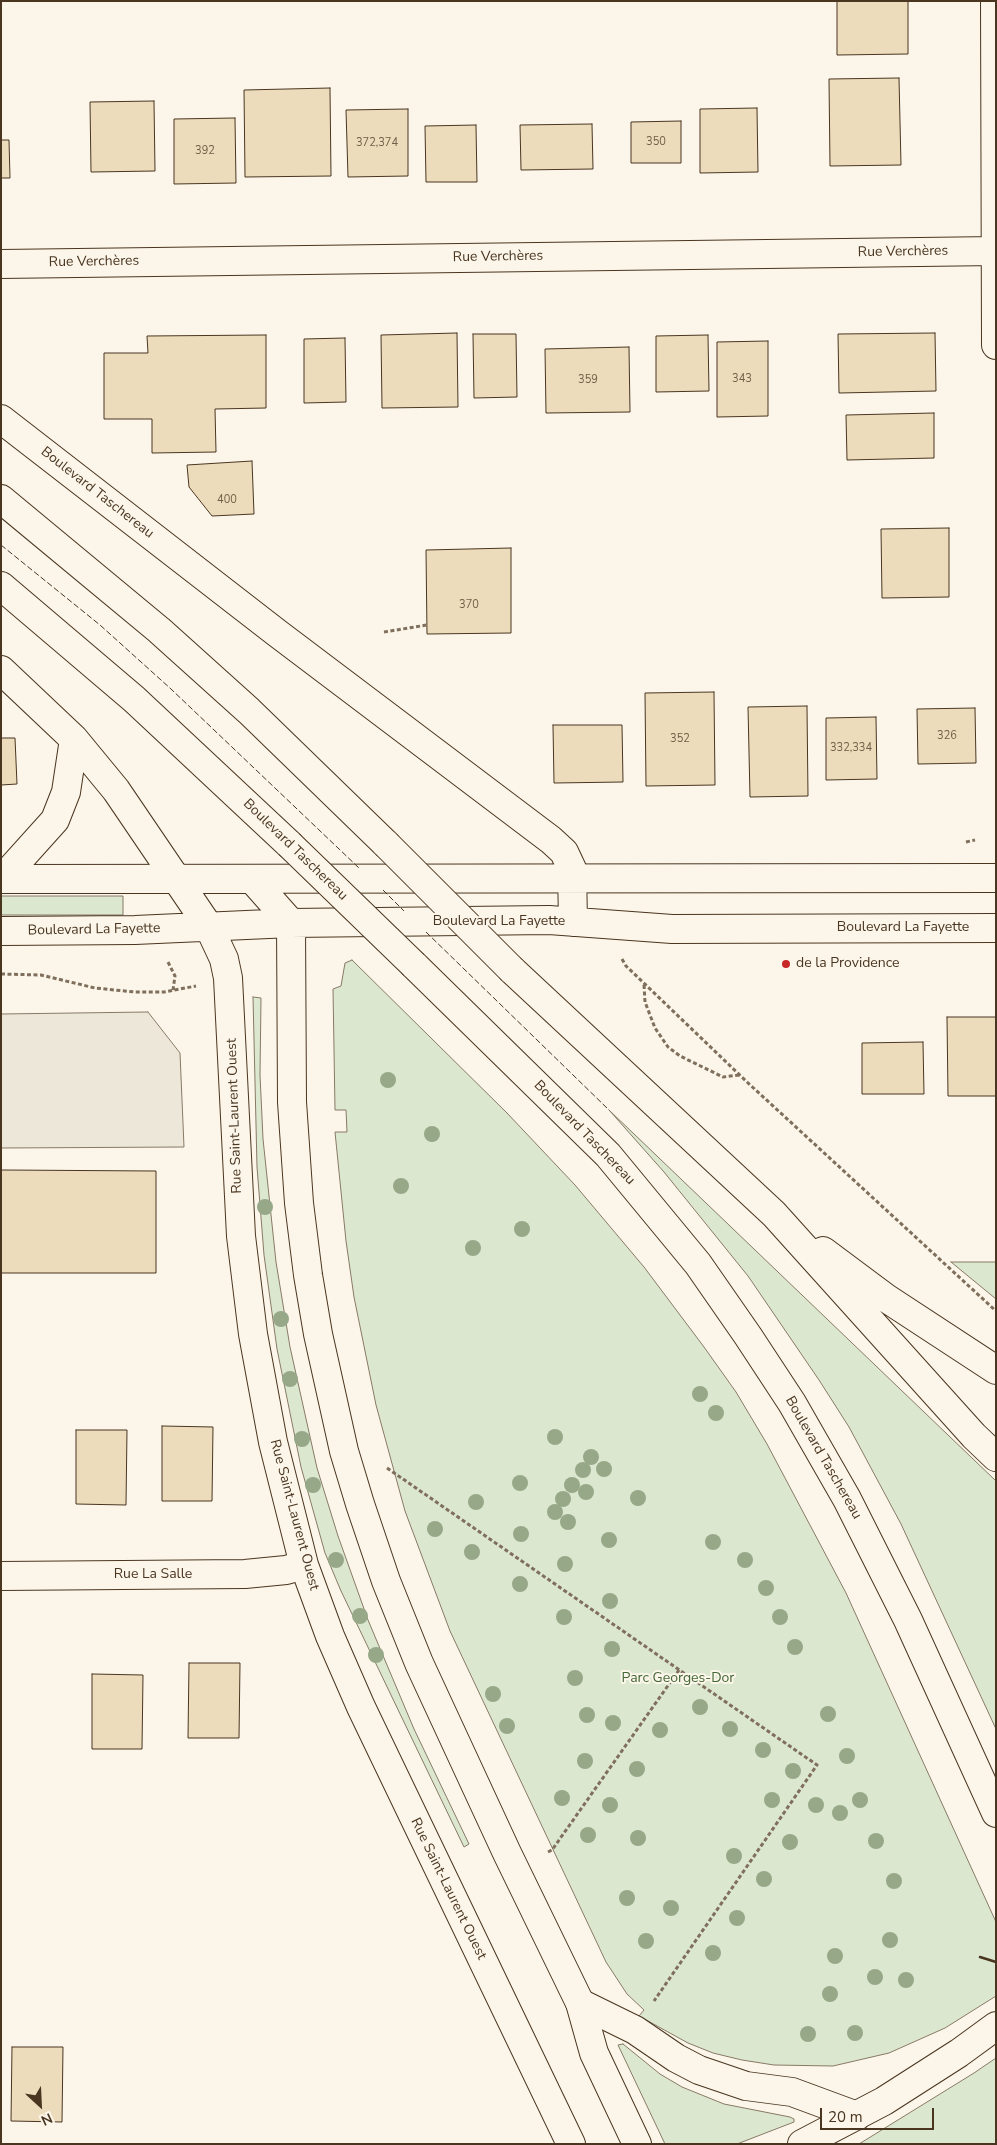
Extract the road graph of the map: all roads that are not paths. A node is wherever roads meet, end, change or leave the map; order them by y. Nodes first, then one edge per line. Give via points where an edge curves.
1 (995, 1) edge
2 (995, 251) edge
3 (1, 264) edge
4 (996, 345) edge
5 (1, 419) edge
6 (1, 499) edge
7 (1, 586) edge
8 (1, 670) edge
9 (74, 739) junction
10 (573, 877) junction
11 (174, 878) junction
12 (252, 878) junction
13 (996, 878) edge
14 (2, 879) edge
15 (574, 922) junction
16 (291, 923) junction
17 (209, 927) junction
18 (996, 928) edge
19 (1, 931) edge
20 (774, 1214) junction
21 (996, 1370) edge
22 (996, 1457) edge
23 (304, 1565) junction
24 (1, 1576) edge
25 (996, 1813) edge
26 (580, 2004) junction
27 (996, 2026) edge
28 (857, 2116) junction
29 (571, 2144) edge
30 (637, 2144) edge
31 (802, 2144) edge

1 - 2 main road
2 - 3 main road, Rue Verchères
2 - 4 main road
5 - 10 main road, Boulevard Taschereau via 313,661 542,833 564,852
6 - 20 main road, bridge via 159,630 249,711 512,970
7 - 25 main road, Boulevard Taschereau, bridge via 134,699 414,965 608,1155 698,1264 792,1403 866,1536 916,1636
8 - 9 main road
9 - 11 main road via 116,790
9 - 14 main road via 66,792 55,820
10 - 12 main road
10 - 13 main road
10 - 15 main road, Boulevard Taschereau
11 - 12 main road
11 - 14 main road
11 - 17 main road, Rue Saint-Laurent Ouest
12 - 16 main road
15 - 16 main road, Boulevard La Fayette
15 - 18 main road, Boulevard La Fayette via 672,929
16 - 17 main road, Boulevard La Fayette
16 - 26 main road via 292,1102 299,1203 318,1334 344,1451 386,1581 419,1663
17 - 19 main road, Boulevard La Fayette
17 - 23 main road, Rue Saint-Laurent Ouest via 224,959 228,978 238,1196 253,1334 273,1442
20 - 21 main road via 886,1298
20 - 22 main road
23 - 24 main road, Rue La Salle via 245,1574
23 - 29 main road, Rue Saint-Laurent Ouest via 361,1707
26 - 28 main road via 635,2030 699,2070 746,2086 792,2092
26 - 30 main road via 594,2052
27 - 28 main road via 922,2077
28 - 31 main road

